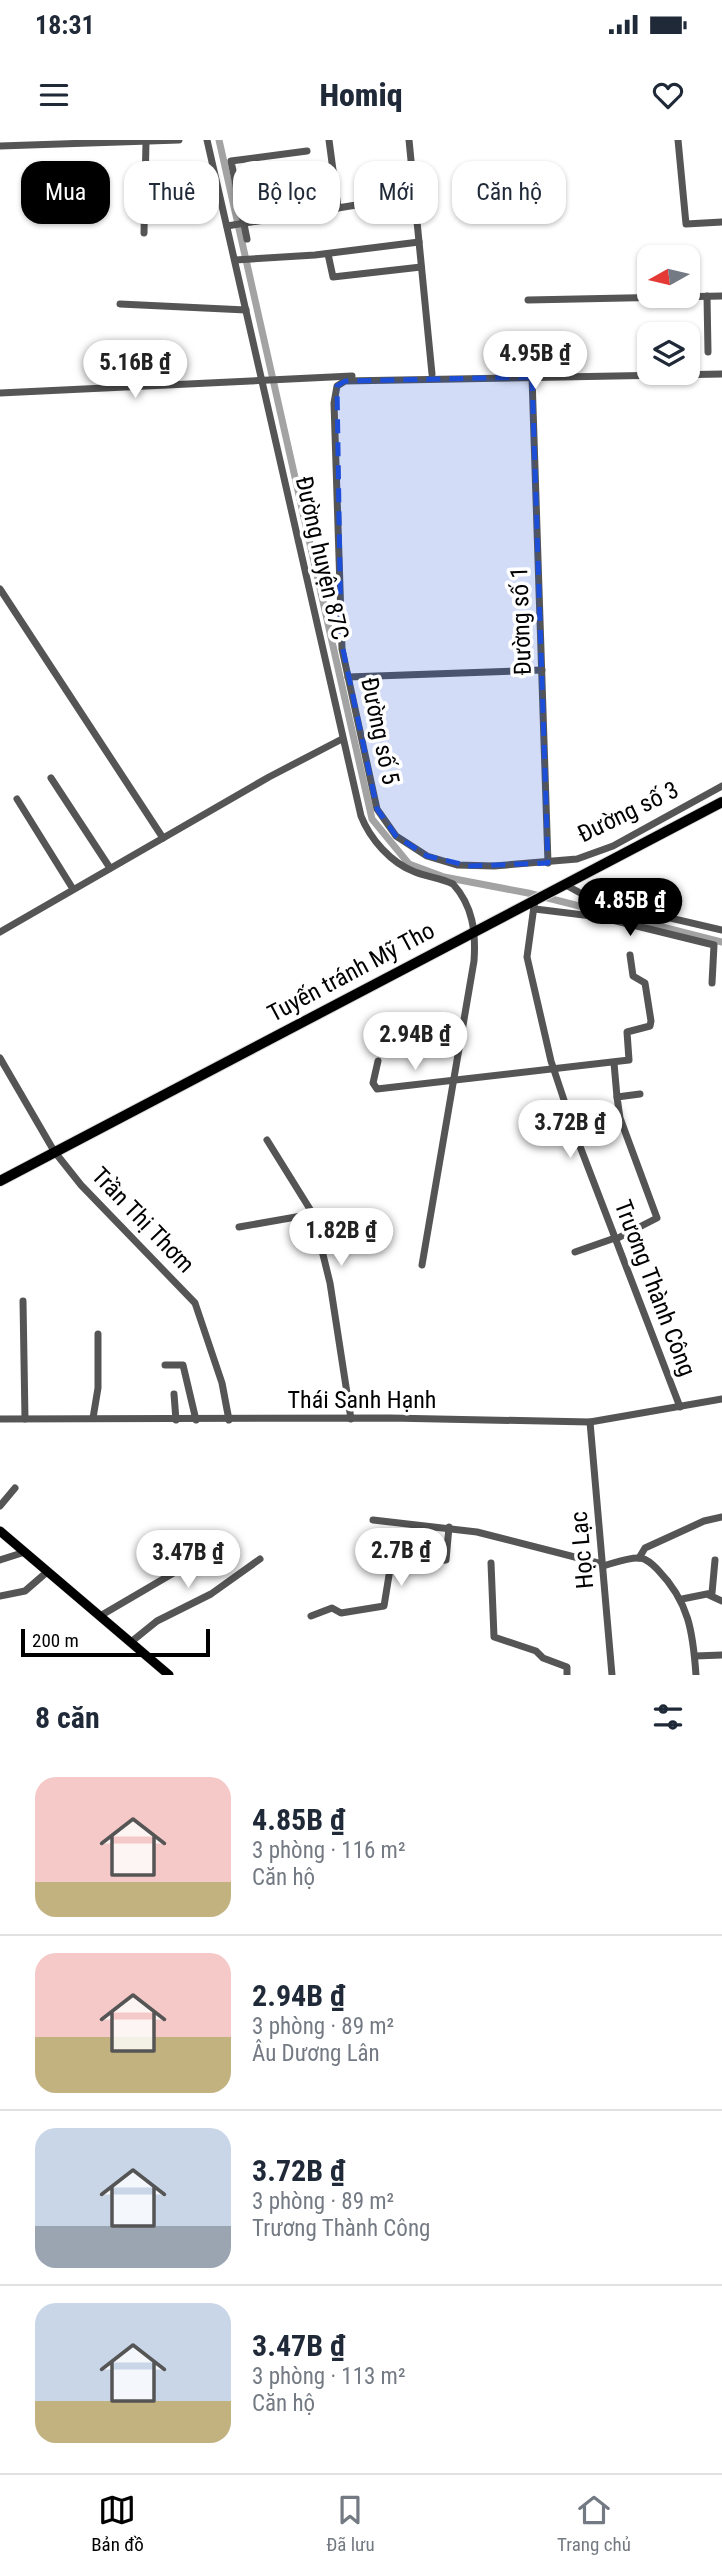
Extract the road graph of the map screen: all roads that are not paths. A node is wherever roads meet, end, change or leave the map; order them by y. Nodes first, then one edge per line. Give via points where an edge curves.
1 (179, 140) edge
2 (207, 140) edge
3 (329, 140) edge
4 (409, 140) edge
5 (678, 140) edge
6 (134, 141) edge
7 (61, 142) edge
8 (146, 142) junction
9 (0, 146) edge
10 (307, 151) dead end
11 (332, 161) edge
12 (722, 222) edge
13 (241, 224) edge
14 (235, 225) junction
15 (144, 233) dead end
16 (247, 240) dead end
17 (419, 242) junction
18 (328, 254) junction
19 (241, 259) junction
20 (421, 267) junction
21 (707, 296) junction
22 (722, 296) edge
23 (528, 300) dead end
24 (120, 304) dead end
25 (246, 310) junction
26 (708, 352) dead end
27 (508, 365) dead end
28 (432, 374) junction
29 (722, 374) edge
30 (532, 377) junction
31 (269, 379) junction
32 (0, 393) edge
33 (0, 589) edge
34 (542, 670) junction
35 (348, 677) junction
36 (342, 739) junction
37 (51, 778) dead end
38 (722, 786) edge
39 (17, 799) dead end
40 (722, 802) edge
41 (163, 838) junction
42 (615, 851) junction
43 (548, 863) junction
44 (110, 868) junction
45 (562, 885) junction
46 (73, 889) junction
47 (536, 902) junction
48 (1, 928) edge
49 (722, 930) edge
50 (476, 931) junction
51 (630, 955) dead end
52 (712, 983) dead end
53 (0, 1058) edge
54 (378, 1061) dead end
55 (614, 1063) junction
56 (554, 1071) junction
57 (451, 1082) junction
58 (640, 1094) dead end
59 (617, 1097) junction
60 (267, 1140) dead end
61 (54, 1152) junction
62 (0, 1181) edge
63 (313, 1214) junction
64 (239, 1227) dead end
65 (615, 1238) junction
66 (575, 1252) dead end
67 (422, 1265) dead end
68 (23, 1301) dead end
69 (98, 1334) dead end
70 (165, 1365) dead end
71 (174, 1394) dead end
72 (722, 1399) edge
73 (680, 1407) junction
74 (93, 1418) junction
75 (0, 1419) edge
76 (25, 1419) junction
77 (351, 1419) junction
78 (176, 1420) junction
79 (196, 1420) junction
80 (229, 1420) junction
81 (590, 1422) junction
82 (15, 1488) dead end
83 (0, 1506) edge
84 (722, 1517) edge
85 (373, 1520) dead end
86 (449, 1527) junction
87 (0, 1531) edge
88 (230, 1540) dead end
89 (25, 1552) junction
90 (639, 1558) junction
91 (260, 1559) dead end
92 (0, 1560) edge
93 (715, 1560) dead end
94 (491, 1563) dead end
95 (602, 1565) junction
96 (47, 1572) junction
97 (709, 1595) junction
98 (0, 1596) edge
99 (682, 1599) junction
100 (722, 1601) edge
101 (100, 1616) junction
102 (312, 1616) dead end
103 (131, 1642) junction
104 (722, 1655) edge
105 (695, 1656) junction
106 (169, 1675) edge
107 (567, 1675) edge
108 (612, 1675) edge
109 (696, 1675) edge

1 - 8 street
2 - 14 street, Đường huyện 87C
3 - 11 street
4 - 17 street
5 - 12 street via 686,224
6 - 7 street
6 - 8 street
7 - 9 street
8 - 15 street
10 - 14 street via 231,161
13 - 14 street
14 - 16 street
14 - 19 street, Đường huyện 87C
17 - 18 street
17 - 20 street
18 - 19 street
18 - 20 street via 333,277
19 - 25 street, Đường huyện 87C
20 - 28 street
21 - 22 street
21 - 23 street
21 - 26 street
24 - 25 street
25 - 31 street, Đường huyện 87C
27 - 28 street via 508,372 502,374
28 - 31 street
29 - 30 street
30 - 34 street, Đường số 1
30 - 35 street, Đường số 5 via 345,381 337,386 340,626
31 - 32 street
31 - 36 street, Đường huyện 87C
33 - 41 street
34 - 35 street
34 - 43 street, Đường số 1
35 - 43 street, Đường số 5 via 377,809 396,836 427,856 457,865
36 - 41 street
36 - 50 street, Đường huyện 87C via 370,835 407,868 453,884
37 - 44 street
38 - 42 street, Đường số 3
39 - 46 street
40 - 42 highway, Tuyến tránh Mỹ Tho
41 - 44 street
42 - 43 street, Đường số 3
42 - 45 highway, Tuyến tránh Mỹ Tho
44 - 46 street
45 - 47 highway, Tuyến tránh Mỹ Tho
45 - 49 street via 593,900
46 - 48 street
47 - 50 highway, Tuyến tránh Mỹ Tho
47 - 52 street via 713,945
47 - 56 street, Trương Thành Công via 527,957
50 - 57 street
50 - 61 highway, Tuyến tránh Mỹ Tho
51 - 55 street via 633,976 645,983 650,1026 628,1031 629,1060
53 - 61 street, Trần Thị Thơm
54 - 57 street via 373,1083 377,1089
55 - 56 street
55 - 59 street
56 - 57 street
56 - 65 street, Trương Thành Công
57 - 67 street
58 - 59 street
59 - 65 street via 657,1215 656,1221
60 - 63 street
61 - 62 highway, Tuyến tránh Mỹ Tho
61 - 80 street, Trần Thị Thơm via 195,1303 222,1382
63 - 64 street
63 - 77 street via 330,1283
65 - 66 street
65 - 73 street, Trương Thành Công
68 - 76 street
69 - 74 street
70 - 79 street via 183,1365
71 - 78 street
72 - 73 street, Thái Sanh Hạnh
73 - 81 street, Thái Sanh Hạnh
74 - 76 street, Thái Sanh Hạnh
74 - 78 street, Thái Sanh Hạnh
75 - 76 street, Thái Sanh Hạnh
77 - 80 street, Thái Sanh Hạnh
77 - 81 street, Thái Sanh Hạnh
78 - 79 street, Thái Sanh Hạnh
79 - 80 street, Thái Sanh Hạnh
81 - 95 street, Học Lạc
82 - 83 street
84 - 90 street via 642,1549
85 - 86 street
86 - 95 street
86 - 102 street via 446,1560 390,1569 384,1606 341,1613 332,1608
87 - 89 main road
88 - 101 street
89 - 92 street
89 - 96 main road
90 - 95 street
90 - 99 street via 647,1560
91 - 103 street via 212,1594 157,1621
93 - 97 street
94 - 107 street via 494,1637 567,1667
95 - 108 street, Học Lạc
96 - 98 street via 24,1591
96 - 101 main road
97 - 99 street
97 - 100 street
99 - 105 street
101 - 103 main road
103 - 106 main road
104 - 105 street
105 - 109 street

